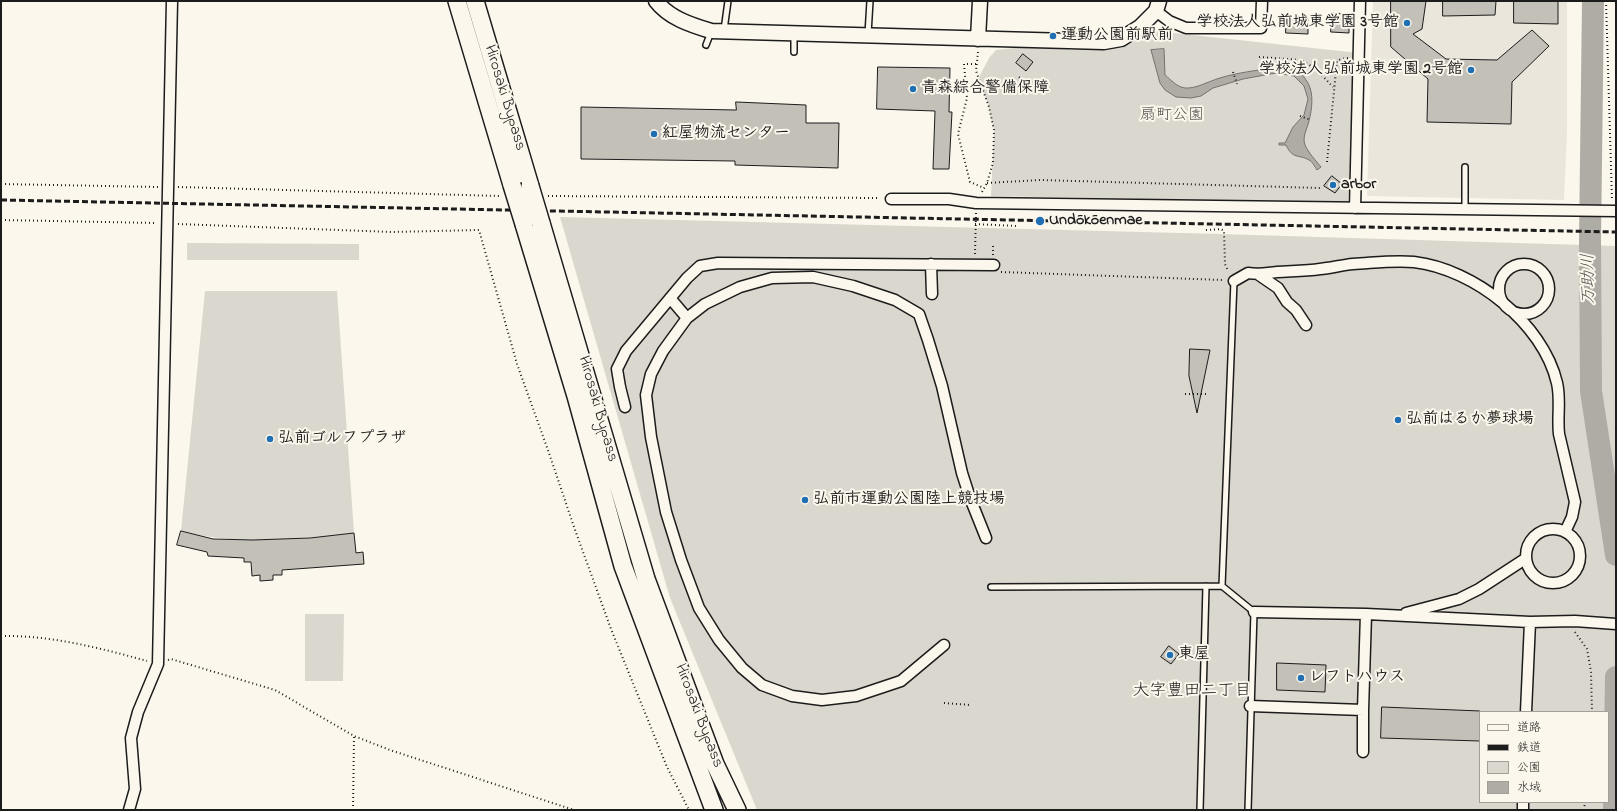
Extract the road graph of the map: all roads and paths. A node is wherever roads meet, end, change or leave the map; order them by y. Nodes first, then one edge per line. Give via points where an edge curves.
1 (172, 1) edge
2 (457, 1) edge
3 (475, 1) edge
4 (656, 1) edge
5 (728, 1) edge
6 (870, 1) edge
7 (980, 1) edge
8 (1262, 1) edge
9 (1360, 1) edge
10 (1606, 1) edge
11 (1158, 6) edge
12 (717, 31) junction
13 (794, 34) junction
14 (868, 36) junction
15 (978, 39) junction
16 (706, 45) dead end
17 (794, 52) dead end
18 (1259, 57) dead end
19 (1359, 58) junction
20 (976, 64) junction
21 (1233, 72) dead end
22 (1019, 77) dead end
23 (1027, 84) dead end
24 (1237, 84) dead end
25 (1334, 87) junction
26 (1300, 116) dead end
27 (1311, 120) dead end
28 (1327, 162) dead end
29 (1464, 167) dead end
30 (987, 183) junction
31 (1, 184) edge
32 (168, 187) junction
33 (984, 188) junction
34 (1320, 188) dead end
35 (506, 190) junction
36 (546, 196) dead end
37 (891, 199) joint
38 (976, 206) junction
39 (1355, 208) junction
40 (1465, 208) junction
41 (1612, 211) edge
42 (1, 220) edge
43 (168, 223) junction
44 (976, 225) junction
45 (1016, 226) dead end
46 (1206, 230) dead end
47 (931, 264) junction
48 (975, 264) junction
49 (994, 268) joint
50 (1259, 275) junction
51 (1234, 281) junction
52 (932, 294) dead end
53 (670, 298) junction
54 (1504, 304) junction
55 (687, 318) junction
56 (1306, 325) dead end
57 (1185, 394) dead end
58 (1209, 394) dead end
59 (625, 407) dead end
60 (1565, 532) junction
61 (986, 538) dead end
62 (1525, 559) junction
63 (1206, 586) junction
64 (1222, 586) junction
65 (991, 587) dead end
66 (1254, 612) junction
67 (1366, 614) junction
68 (1394, 615) junction
69 (1568, 621) junction
70 (1530, 622) junction
71 (1616, 624) edge
72 (1, 636) edge
73 (944, 645) dead end
74 (158, 664) junction
75 (944, 703) dead end
76 (970, 705) dead end
77 (1250, 706) junction
78 (1363, 710) junction
79 (1526, 711) edge
80 (1592, 711) edge
81 (354, 736) junction
82 (1363, 752) dead end
83 (562, 806) junction
84 (129, 810) edge
85 (353, 810) edge
86 (562, 810) edge
87 (574, 810) edge
88 (688, 810) edge
89 (714, 810) edge
90 (737, 810) edge
91 (1200, 810) edge
92 (1248, 810) edge

1 - 32 street
2 - 35 highway, Hirosaki Bypass
3 - 90 highway, Hirosaki Bypass, bridge via 646,579 715,764
4 - 12 street via 683,22
5 - 12 lane
6 - 14 lane
7 - 15 street
8 - 11 street via 1261,28 1186,28 1169,21
9 - 19 street
10 - 41 path
11 - 15 street via 1140,27 1121,39 1104,42
12 - 13 street
12 - 16 lane
13 - 14 street
13 - 17 lane
14 - 15 street
15 - 20 path
18 - 25 path via 1301,60 1316,69
19 - 25 path via 1341,58 1337,62
19 - 39 street
20 - 30 path via 994,130 993,163
20 - 33 path via 964,64 967,98 958,134 970,182
21 - 24 path
22 - 23 path
25 - 28 path
26 - 27 path
29 - 40 lane
30 - 33 path
30 - 34 path via 1040,180
31 - 32 path
32 - 35 path
32 - 43 street
33 - 38 path
35 - 89 highway, Hirosaki Bypass, bridge via 524,224 576,396 623,566
36 - 37 path
37 - 38 street via 949,199
38 - 39 street
38 - 44 path
39 - 40 street
40 - 41 street
42 - 43 path
43 - 74 street
43 - 88 path via 386,231 479,230 517,364 574,527 667,766
44 - 45 path
44 - 48 path
46 - 51 path via 1224,231 1225,264
47 - 48 street
47 - 52 street
47 - 53 street via 718,263 700,266
48 - 49 street
49 - 51 path
50 - 51 street via 1248,273
50 - 54 street via 1380,262 1414,262 1461,276
50 - 56 street via 1278,288
51 - 64 lane
53 - 55 street
53 - 59 street via 626,351 617,369
54 - 54 street via 1525,314 1540,308 1545,303 1550,288 1544,273 1529,264 1521,264 1506,272 1499,288
54 - 60 street via 1540,343 1557,383 1559,434 1575,502
55 - 61 street via 705,304 740,287 772,278 806,277 867,290 895,300 919,314 942,386 964,479
55 - 73 street via 663,351 651,374 646,395 651,437 666,512 699,608 719,640 742,668 762,685 792,696 822,700 856,696 901,681
57 - 58 path
60 - 62 street via 1552,528 1535,535 1529,542
60 - 62 street via 1576,541 1580,549 1576,571 1566,581 1557,584 1539,580 1532,575
62 - 68 street via 1459,599
63 - 64 lane
63 - 65 lane
63 - 91 lane
64 - 66 lane
66 - 67 street
66 - 77 lane
67 - 68 street
67 - 78 street
68 - 70 street
69 - 70 street
69 - 71 street
69 - 80 path via 1587,649 1591,672
70 - 79 street
72 - 74 path via 26,636 99,648
74 - 81 path via 171,659 275,690
74 - 84 street via 138,712 131,738 135,789
75 - 76 path
77 - 78 street
77 - 92 lane
78 - 82 street
81 - 83 path
81 - 85 path
83 - 86 path
83 - 87 path

